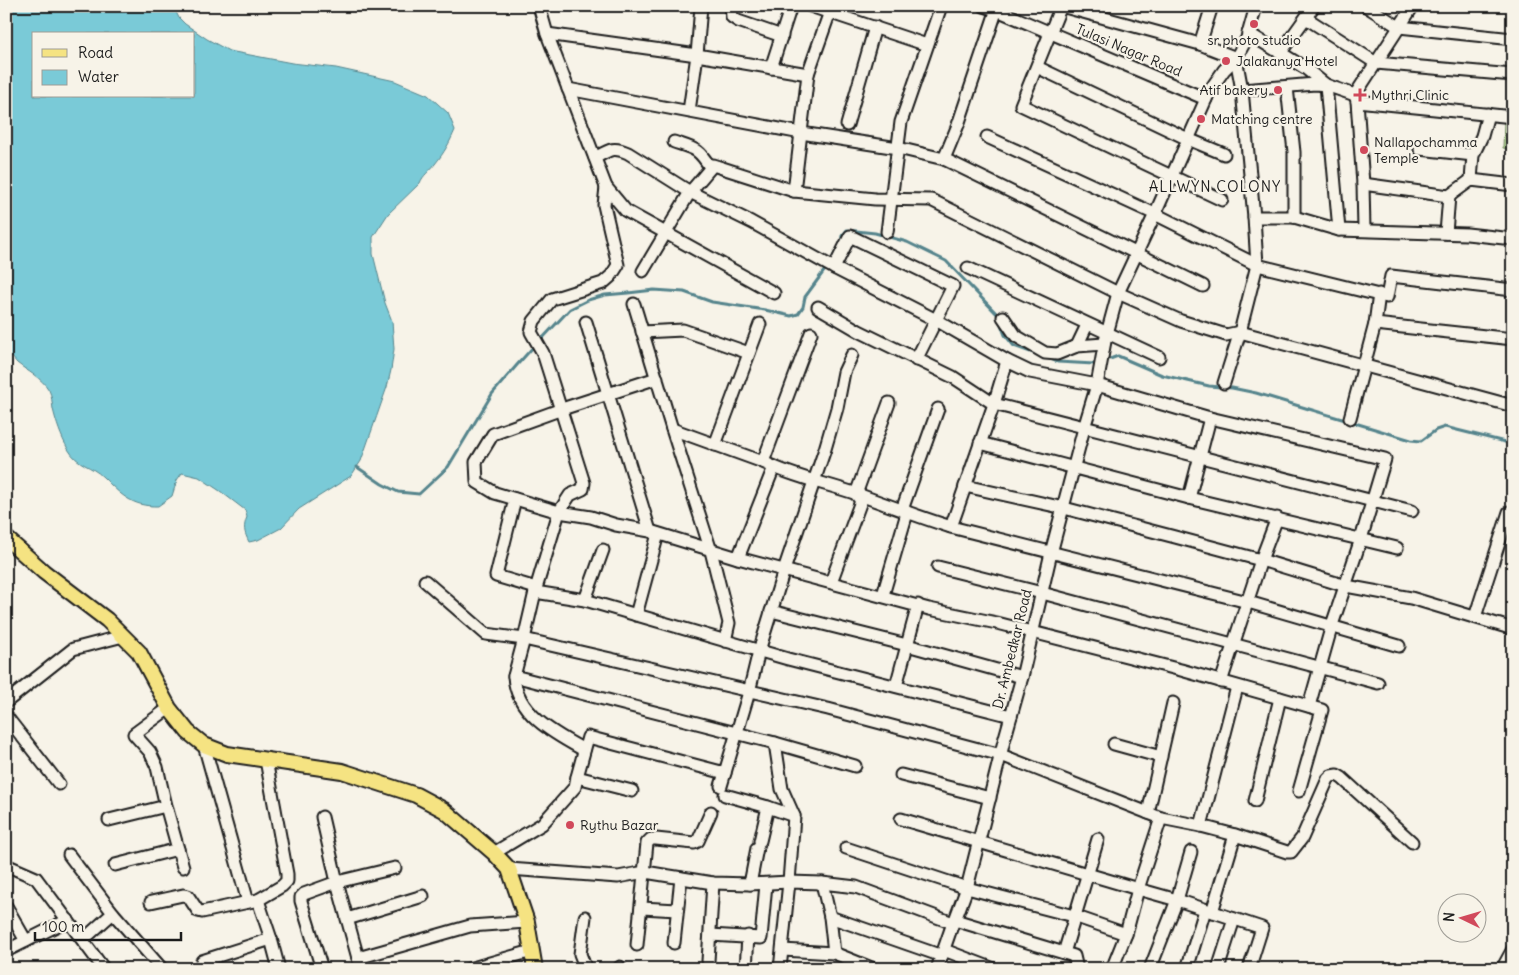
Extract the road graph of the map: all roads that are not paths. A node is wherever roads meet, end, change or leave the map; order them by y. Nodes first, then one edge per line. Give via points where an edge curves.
1 (539, 6) edge
2 (701, 6) edge
3 (731, 6) edge
4 (791, 6) edge
5 (810, 6) edge
6 (941, 6) edge
7 (984, 6) edge
8 (1211, 6) edge
9 (1256, 6) edge
10 (1314, 6) edge
11 (1366, 6) edge
12 (1413, 6) edge
13 (997, 8) edge
14 (831, 10) edge
15 (1306, 18) junction
16 (875, 27) junction
17 (1399, 27) junction
18 (547, 34) junction
19 (1051, 34) junction
20 (782, 36) junction
21 (1247, 36) junction
22 (1513, 39) edge
23 (1200, 44) junction
24 (926, 45) junction
25 (1281, 52) junction
26 (697, 55) junction
27 (1236, 58) junction
28 (1376, 63) junction
29 (1038, 67) junction
30 (771, 68) junction
31 (808, 74) junction
32 (1513, 75) edge
33 (1320, 85) junction
34 (1287, 87) junction
35 (568, 89) junction
36 (1242, 90) junction
37 (1356, 98) junction
38 (1206, 99) junction
39 (689, 112) junction
40 (1488, 114) junction
41 (1513, 117) edge
42 (847, 125) dead end
43 (801, 133) junction
44 (987, 137) dead end
45 (1188, 139) junction
46 (674, 142) dead end
47 (898, 148) junction
48 (1420, 150) dead end
49 (1224, 154) dead end
50 (1473, 155) junction
51 (595, 158) junction
52 (944, 159) junction
53 (710, 167) junction
54 (1171, 176) junction
55 (1471, 180) junction
56 (1363, 184) junction
57 (1513, 185) edge
58 (606, 187) junction
59 (690, 192) junction
60 (794, 192) junction
61 (1449, 196) junction
62 (891, 198) junction
63 (1222, 200) dead end
64 (1155, 214) junction
65 (1254, 217) junction
66 (1294, 217) junction
67 (1339, 230) junction
68 (1364, 230) junction
69 (665, 232) junction
70 (887, 232) dead end
71 (1446, 233) junction
72 (1513, 239) edge
73 (1136, 253) junction
74 (1257, 265) junction
75 (831, 266) junction
76 (968, 268) dead end
77 (643, 272) dead end
78 (1203, 286) dead end
79 (1513, 290) edge
80 (774, 293) dead end
81 (1118, 293) junction
82 (1379, 294) junction
83 (634, 304) dead end
84 (818, 307) dead end
85 (1003, 317) dead end
86 (936, 320) junction
87 (586, 322) dead end
88 (760, 324) dead end
89 (1375, 324) junction
90 (1087, 325) junction
91 (642, 332) junction
92 (1240, 332) junction
93 (811, 333) dead end
94 (1106, 339) junction
95 (1513, 339) edge
96 (1077, 346) junction
97 (749, 354) junction
98 (852, 355) dead end
99 (1159, 357) dead end
100 (916, 360) junction
101 (1007, 361) junction
102 (1364, 366) junction
103 (656, 378) junction
104 (1224, 383) dead end
105 (1097, 385) junction
106 (608, 395) junction
107 (889, 403) dead end
108 (994, 404) junction
109 (1513, 406) edge
110 (562, 409) junction
111 (938, 409) dead end
112 (1210, 418) junction
113 (1350, 418) dead end
114 (1084, 428) junction
115 (672, 429) junction
116 (980, 443) junction
117 (715, 445) junction
118 (1199, 458) junction
119 (763, 462) junction
120 (774, 467) junction
121 (1075, 467) junction
122 (814, 482) junction
123 (964, 486) junction
124 (856, 494) junction
125 (1189, 498) junction
126 (515, 499) junction
127 (1372, 501) junction
128 (1064, 508) junction
129 (1513, 511) edge
130 (559, 512) junction
131 (1412, 512) dead end
132 (907, 513) junction
133 (1277, 518) junction
134 (950, 527) junction
135 (654, 533) junction
136 (6, 538) edge
137 (1361, 539) junction
138 (1397, 548) dead end
139 (603, 550) dead end
140 (711, 551) junction
141 (1051, 553) junction
142 (738, 558) junction
143 (1261, 560) junction
144 (938, 567) dead end
145 (784, 570) junction
146 (425, 581) dead end
147 (831, 582) junction
148 (1346, 586) junction
149 (536, 590) junction
150 (1042, 593) junction
151 (883, 595) junction
152 (585, 600) junction
153 (1248, 602) junction
154 (918, 605) junction
155 (771, 611) junction
156 (636, 615) junction
157 (1475, 617) junction
158 (1332, 626) junction
159 (1510, 628) dead end
160 (1033, 633) junction
161 (124, 636) junction
162 (524, 639) junction
163 (725, 641) junction
164 (1234, 644) junction
165 (907, 645) junction
166 (1399, 646) dead end
167 (759, 651) junction
168 (1320, 667) junction
169 (514, 676) junction
170 (1022, 676) junction
171 (1221, 682) junction
172 (1378, 683) dead end
173 (896, 686) junction
174 (1237, 687) junction
175 (749, 692) junction
176 (1280, 698) junction
177 (6, 702) edge
178 (1173, 703) dead end
179 (1309, 706) junction
180 (169, 708) junction
181 (6, 716) edge
182 (1011, 716) junction
183 (736, 734) junction
184 (775, 743) junction
185 (1114, 744) dead end
186 (204, 745) junction
187 (584, 750) junction
188 (1001, 755) junction
189 (1161, 756) junction
190 (266, 760) junction
191 (854, 766) dead end
192 (725, 773) junction
193 (901, 775) dead end
194 (577, 776) junction
195 (59, 784) dead end
196 (632, 791) dead end
197 (1299, 791) dead end
198 (990, 798) junction
199 (1255, 801) dead end
200 (166, 806) junction
201 (768, 807) junction
202 (711, 812) dead end
203 (1148, 813) junction
204 (794, 816) junction
205 (322, 817) dead end
206 (1162, 818) junction
207 (901, 819) dead end
208 (109, 820) dead end
209 (1201, 826) junction
210 (1235, 835) junction
211 (1098, 839) dead end
212 (978, 842) junction
213 (1412, 842) dead end
214 (846, 848) dead end
215 (178, 849) junction
216 (1191, 852) dead end
217 (494, 853) junction
218 (69, 855) dead end
219 (6, 865) edge
220 (115, 865) dead end
221 (183, 867) dead end
222 (395, 868) dead end
223 (509, 870) junction
224 (645, 872) junction
225 (1088, 874) junction
226 (681, 878) junction
227 (337, 882) junction
228 (713, 882) junction
229 (789, 882) junction
230 (822, 883) junction
231 (750, 884) junction
232 (766, 884) junction
233 (967, 888) junction
234 (1138, 888) junction
235 (424, 896) dead end
236 (1177, 900) junction
237 (253, 901) junction
238 (151, 902) dead end
239 (6, 906) edge
240 (642, 908) junction
241 (677, 910) junction
242 (1208, 911) junction
243 (113, 913) junction
244 (1074, 916) junction
245 (585, 917) dead end
246 (830, 917) junction
247 (347, 919) junction
248 (1234, 919) junction
249 (68, 920) junction
250 (954, 921) junction
251 (527, 922) junction
252 (1126, 934) junction
253 (710, 935) junction
254 (748, 936) junction
255 (271, 939) junction
256 (83, 940) junction
257 (26, 941) junction
258 (674, 943) dead end
259 (637, 945) dead end
260 (1513, 948) edge
261 (782, 950) junction
262 (6, 951) edge
263 (532, 951) junction
264 (834, 953) junction
265 (943, 953) junction
266 (1064, 953) junction
267 (202, 961) dead end
268 (708, 961) dead end
269 (360, 963) edge
270 (318, 968) edge
271 (104, 969) edge
272 (162, 969) edge
273 (279, 969) edge
274 (469, 969) edge
275 (529, 969) edge
276 (535, 969) edge
277 (586, 969) edge
278 (746, 969) edge
279 (780, 969) edge
280 (874, 969) edge
281 (937, 969) edge
282 (994, 969) edge
283 (1077, 969) edge
284 (1112, 969) edge
285 (1150, 969) edge
286 (1187, 969) edge
287 (1218, 969) edge
288 (1249, 969) edge
289 (1502, 969) edge

1 - 18 street
2 - 26 street
3 - 20 street via 732,17 738,21
4 - 20 street
5 - 14 street
6 - 24 street
7 - 13 street, Tulasi Nagar Road
8 - 23 street
9 - 21 street, Dr. Ambedkar Road
10 - 15 street
11 - 17 street
12 - 17 street
13 - 19 street, Tulasi Nagar Road
13 - 52 street
14 - 16 street
14 - 31 street
15 - 25 street
15 - 28 street
16 - 24 street
16 - 42 street
17 - 22 street
17 - 28 street
18 - 26 street
18 - 35 street
19 - 23 street via 1061,6
19 - 29 street
19 - 38 street, Tulasi Nagar Road
20 - 30 street
21 - 25 street
21 - 27 street, Dr. Ambedkar Road
21 - 33 street
23 - 27 street
24 - 47 street via 901,122
25 - 33 street via 1305,68
26 - 30 street
26 - 39 street
27 - 36 street
27 - 38 street, Dr. Ambedkar Road via 1224,70
28 - 32 street
28 - 37 street
29 - 45 street
29 - 54 street via 1021,105
30 - 31 street
31 - 43 street
33 - 34 street
33 - 37 street
33 - 67 street
34 - 36 street
34 - 66 street via 1294,152
35 - 39 street
35 - 51 street
36 - 65 street
37 - 40 street
37 - 56 street
38 - 45 street, Dr. Ambedkar Road
39 - 43 street
40 - 41 street
40 - 50 street
43 - 47 street
43 - 60 street
44 - 64 street
45 - 49 street
45 - 54 street, Dr. Ambedkar Road
46 - 53 street via 702,154
47 - 52 street
47 - 62 street
48 - 50 street
50 - 55 street
51 - 58 street
51 - 59 street via 610,149 620,150
52 - 73 street
53 - 59 street
53 - 60 street via 713,165
54 - 63 street
54 - 64 street, Dr. Ambedkar Road
55 - 57 street
55 - 61 street
56 - 61 street
56 - 68 street
58 - 69 street via 626,211
58 - 110 street via 604,205 618,265 603,283 552,299 534,321 532,332 543,353
59 - 69 street
59 - 75 street
60 - 62 street
61 - 71 street
62 - 70 street
62 - 81 street via 931,200
64 - 73 street, Dr. Ambedkar Road
64 - 74 street
65 - 66 street
65 - 74 street
66 - 67 street
67 - 68 street
68 - 71 street
69 - 77 street
69 - 80 street
71 - 72 street
73 - 78 street
73 - 81 street, Dr. Ambedkar Road
74 - 82 street
74 - 92 street
75 - 86 street
75 - 86 street via 850,236 953,286
76 - 90 street
79 - 82 street via 1391,276 1387,297
81 - 92 street via 1181,321 1226,335
81 - 94 street, Dr. Ambedkar Road
82 - 89 street
83 - 91 street
84 - 100 street
85 - 96 street via 1016,336 1045,353 1057,354
86 - 100 street
86 - 101 street
87 - 106 street
88 - 97 street
89 - 95 street
89 - 102 street
90 - 94 street
90 - 96 street
91 - 97 street via 683,330
91 - 103 street
92 - 102 street
92 - 104 street
93 - 119 street
94 - 96 street
94 - 99 street
94 - 105 street, Dr. Ambedkar Road
97 - 117 street
98 - 122 street via 844,372 837,408
100 - 108 street via 953,377
101 - 105 street via 1030,372
101 - 108 street
102 - 109 street
102 - 113 street
103 - 106 street
103 - 115 street
105 - 112 street
105 - 114 street, Dr. Ambedkar Road
106 - 110 street
106 - 135 street
107 - 124 street
108 - 114 street
108 - 116 street
110 - 126 street via 494,434 476,462 477,482 495,493
110 - 130 street via 584,483 583,489 570,495
111 - 132 street via 903,507
112 - 118 street
112 - 127 street via 1384,459
114 - 118 street
114 - 121 street, Dr. Ambedkar Road
115 - 117 street
115 - 140 street
116 - 121 street
116 - 123 street
117 - 119 street
118 - 125 street
118 - 127 street
119 - 120 street
120 - 122 street
120 - 142 street
121 - 125 street
121 - 128 street, Dr. Ambedkar Road
122 - 124 street
122 - 145 street
123 - 128 street
123 - 134 street
124 - 132 street
124 - 147 street via 861,501
125 - 133 street
126 - 130 street
126 - 149 street via 496,576
127 - 131 street
127 - 137 street
128 - 141 street, Dr. Ambedkar Road
128 - 143 street
129 - 157 street via 1509,512
130 - 135 street
130 - 149 street
132 - 134 street
132 - 151 street
133 - 137 street
133 - 143 street
134 - 141 street
135 - 140 street
135 - 156 street
136 - 161 main road
137 - 138 street
137 - 148 street
139 - 152 street
140 - 142 street
140 - 163 street via 729,623
141 - 150 street, Dr. Ambedkar Road
141 - 153 street
142 - 145 street
143 - 148 street
143 - 153 street
144 - 150 street
145 - 147 street
145 - 155 street
146 - 162 street via 486,634
147 - 151 street
148 - 157 street via 1411,598
148 - 158 street
149 - 152 street
149 - 162 street
150 - 160 street, Dr. Ambedkar Road
150 - 164 street
151 - 154 street
152 - 156 street
153 - 158 street
153 - 164 street
154 - 160 street
154 - 165 street
155 - 165 street
155 - 167 street
156 - 163 street
157 - 159 street
158 - 166 street
158 - 168 street
160 - 170 street, Dr. Ambedkar Road
160 - 171 street
161 - 177 street via 73,649
161 - 180 main road via 139,652
162 - 169 street
162 - 175 street
163 - 167 street
164 - 168 street
164 - 171 street
165 - 170 street
165 - 173 street
167 - 173 street
167 - 175 street
168 - 172 street
168 - 179 street
169 - 183 street
169 - 187 street via 517,691 531,714 557,735
170 - 182 street, Dr. Ambedkar Road
171 - 174 street
173 - 182 street
174 - 176 street
174 - 209 street
175 - 183 street
175 - 188 street
176 - 179 street
176 - 199 street
178 - 189 street
179 - 197 street via 1322,710
180 - 186 main road via 188,732
180 - 200 street via 134,734 150,752 157,767
181 - 195 street
182 - 188 street, Dr. Ambedkar Road
183 - 184 street
183 - 192 street
184 - 191 street
184 - 204 street via 782,789
185 - 189 street
186 - 190 main road via 227,754
186 - 237 street
187 - 192 street via 588,737
187 - 194 street
188 - 198 street, Dr. Ambedkar Road
188 - 203 street
189 - 203 street
190 - 217 main road via 342,770 416,795 444,810
190 - 237 street via 287,881
192 - 201 street via 723,790
193 - 198 street
194 - 196 street
194 - 217 street via 575,787 542,824
198 - 212 street, Dr. Ambedkar Road
200 - 208 street
200 - 215 street
201 - 204 street
201 - 231 street
202 - 224 street via 698,841 694,843 651,839 647,843
203 - 206 street
204 - 229 street
205 - 227 street
206 - 209 street
206 - 234 street
207 - 212 street
209 - 210 street
210 - 213 street via 1291,852 1299,843 1328,780 1338,775
210 - 242 street
211 - 225 street
212 - 225 street
212 - 233 street, Dr. Ambedkar Road
214 - 233 street
215 - 220 street
215 - 221 street
216 - 236 street
217 - 223 main road
218 - 243 street
219 - 249 street via 36,878
222 - 227 street
223 - 224 street via 618,877
223 - 251 main road
224 - 226 street
224 - 240 street
225 - 234 street
225 - 244 street
226 - 228 street
226 - 241 street
227 - 247 street
227 - 270 street via 304,894 301,901
228 - 231 street
228 - 253 street
229 - 230 street
229 - 232 street
229 - 261 street
230 - 246 street
230 - 250 street via 856,887
231 - 232 street
232 - 254 street via 761,938
233 - 244 street
233 - 250 street, Dr. Ambedkar Road
234 - 236 street
234 - 252 street
235 - 247 street
236 - 242 street
236 - 285 street
237 - 238 street via 202,912 195,909 188,896 183,895
237 - 255 street
239 - 257 street
240 - 241 street
240 - 259 street
241 - 258 street
242 - 248 street
242 - 286 street
243 - 256 street
243 - 272 street
244 - 252 street
244 - 266 street
245 - 277 street via 580,954
246 - 264 street
246 - 265 street
247 - 269 street
248 - 287 street
248 - 288 street via 1262,928
249 - 256 street
249 - 257 street
250 - 265 street, Dr. Ambedkar Road
250 - 266 street
251 - 263 main road
251 - 269 street via 470,926
252 - 284 street
253 - 254 street
253 - 268 street
254 - 278 street
255 - 267 street
255 - 273 street
256 - 271 street
257 - 262 street
260 - 289 street
261 - 264 street
261 - 279 street
263 - 274 street
263 - 275 street
263 - 276 main road
264 - 280 street
265 - 281 street, Dr. Ambedkar Road
265 - 282 street
266 - 283 street via 1074,956

